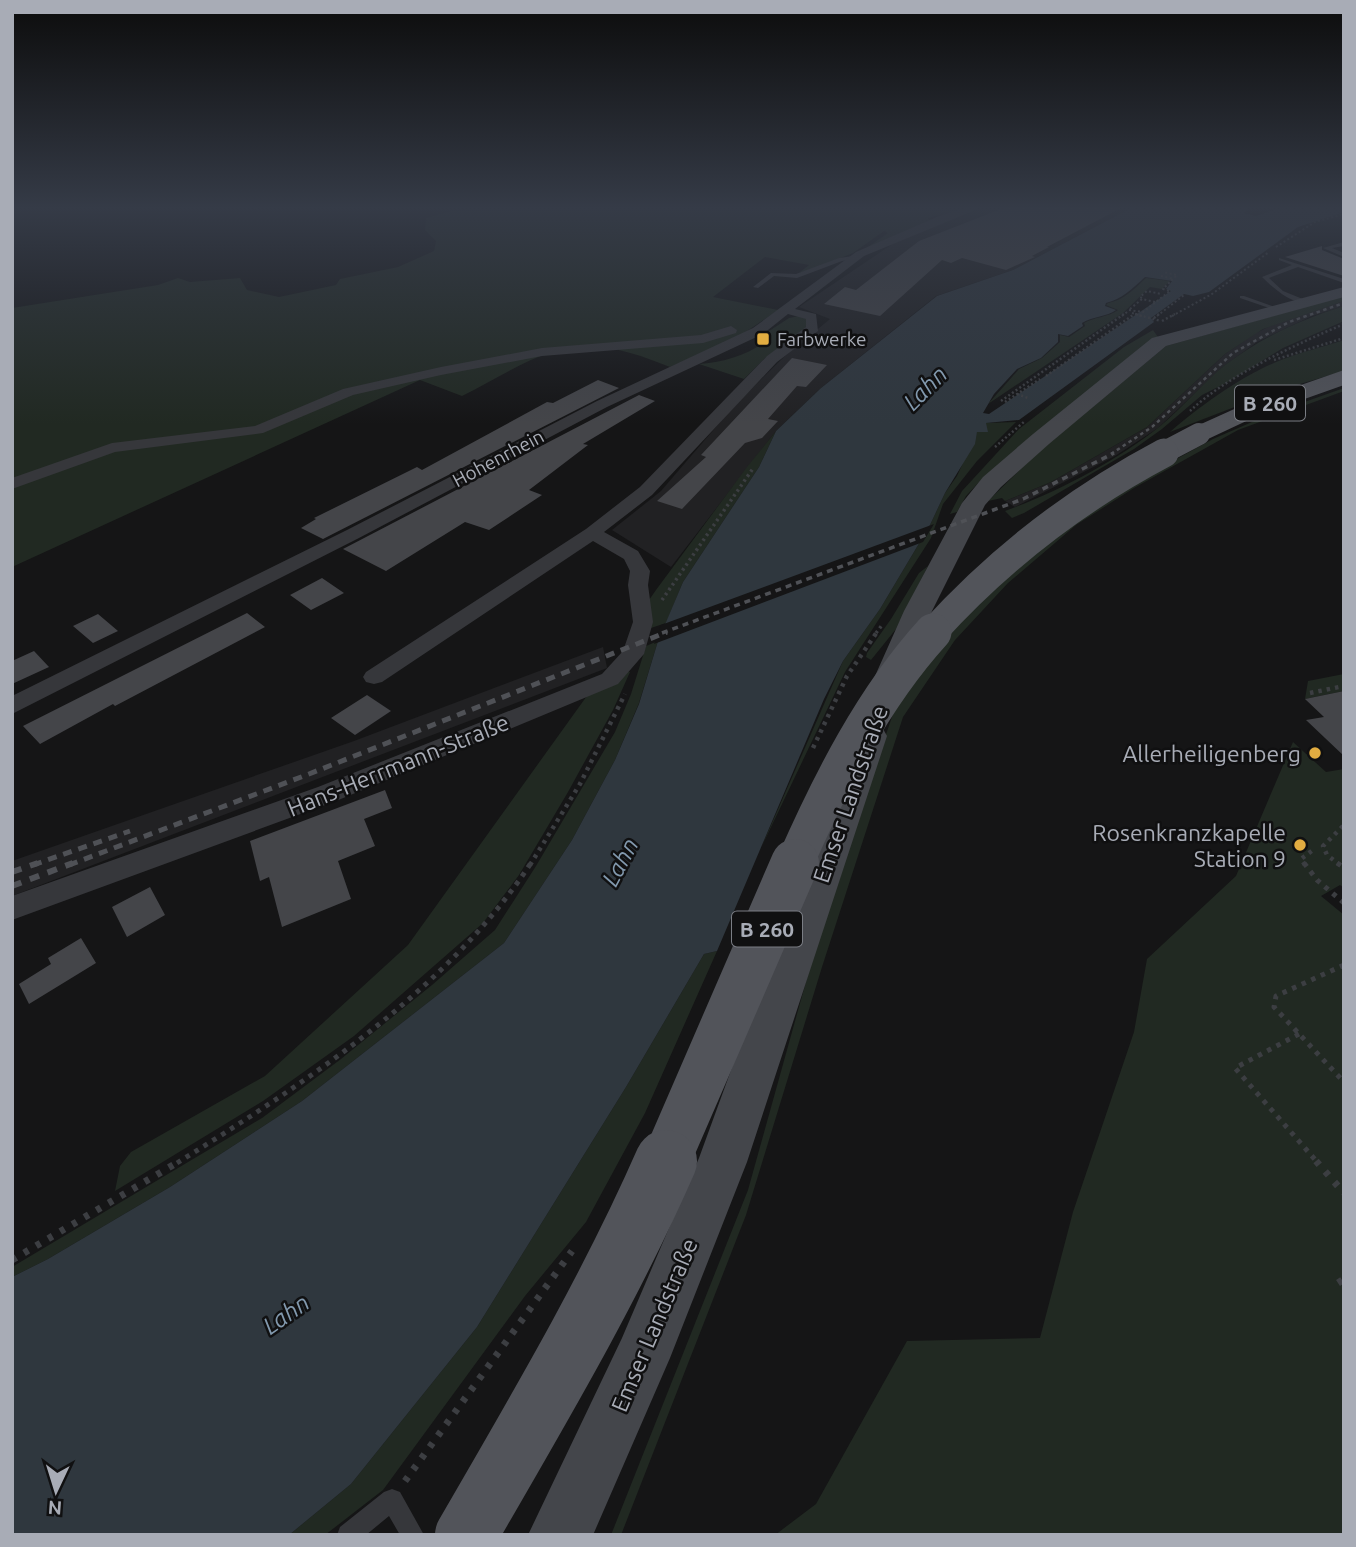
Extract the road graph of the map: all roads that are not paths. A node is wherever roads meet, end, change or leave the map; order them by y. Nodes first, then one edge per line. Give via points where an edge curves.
1 (767, 279) edge
2 (793, 279) edge
3 (824, 279) edge
4 (1267, 279) edge
5 (790, 281) dead end
6 (756, 287) dead end
7 (1344, 292) edge
8 (1277, 303) junction
9 (782, 310) junction
10 (1344, 377) edge
11 (12, 484) edge
12 (592, 533) junction
13 (374, 677) dead end
14 (12, 706) edge
15 (12, 908) edge
16 (348, 1535) edge
17 (414, 1535) edge
18 (466, 1535) edge
19 (560, 1535) edge

1 - 6 lane
2 - 5 lane
3 - 9 street, Hohenrhein
4 - 8 lane via 1281,292
7 - 8 street, Emser Landstraße
8 - 19 street, Emser Landstraße via 1159,342 1009,467 974,503 897,657 722,1162 642,1358
9 - 11 street via 703,339 542,352 348,391 258,430 112,448
9 - 12 street via 812,317 813,328 772,359 646,491
9 - 14 street, Hohenrhein via 758,331 602,404
10 - 18 main road, B 260, bridge via 1199,434 1122,474 1030,535 946,613 891,682 812,824 640,1222 582,1336
12 - 13 street
12 - 15 street, Hans-Herrmann-Straße via 631,555 640,571 643,622 633,654 610,679 327,794
16 - 17 lane via 392,1500

